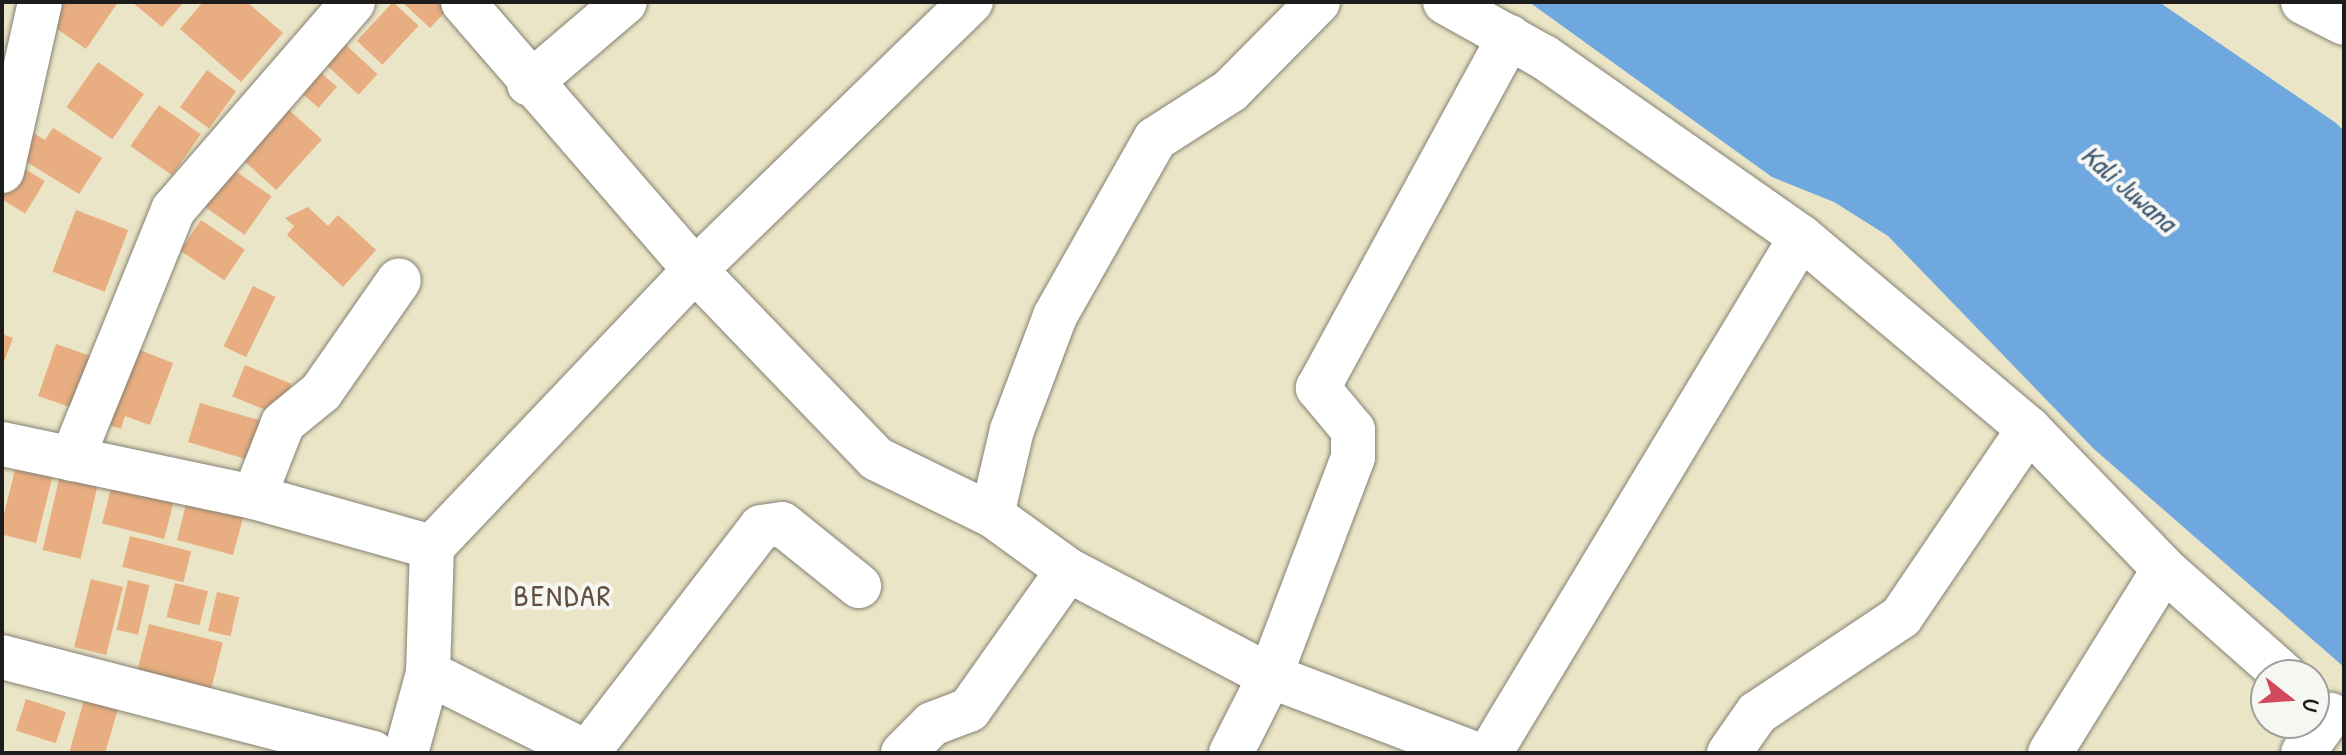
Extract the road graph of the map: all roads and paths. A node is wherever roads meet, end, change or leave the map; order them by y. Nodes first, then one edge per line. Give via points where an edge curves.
1 (40, 2) edge
2 (353, 2) edge
3 (463, 2) edge
4 (625, 2) edge
5 (971, 2) edge
6 (1318, 2) edge
7 (1445, 2) edge
8 (2303, 2) edge
9 (2344, 23) edge
10 (1509, 37) junction
11 (529, 84) junction
12 (2, 171) edge
13 (1801, 237) junction
14 (695, 270) junction
15 (399, 280) dead end
16 (2029, 429) junction
17 (2, 444) edge
18 (72, 459) junction
19 (254, 497) junction
20 (992, 515) junction
21 (432, 547) junction
22 (2164, 569) junction
23 (1068, 570) junction
24 (859, 586) dead end
25 (2, 657) edge
26 (2266, 659) edge
27 (428, 673) junction
28 (1270, 676) junction
29 (373, 753) edge
30 (406, 753) edge
31 (588, 753) edge
32 (903, 753) edge
33 (1231, 753) edge
34 (1473, 753) edge
35 (1490, 753) edge
36 (1729, 753) edge
37 (2050, 753) edge

1 - 12 street
2 - 18 street via 173,210
3 - 11 street
4 - 11 street
5 - 14 street
6 - 20 street via 1230,91 1155,139 1055,316 1012,430
7 - 10 street
8 - 9 street
10 - 13 street
10 - 28 street via 1318,388 1353,430 1353,457
11 - 14 street
13 - 16 street
13 - 35 street
14 - 20 street via 877,459
14 - 21 street
15 - 19 street via 321,392 283,423
16 - 22 street
16 - 36 street via 1901,617 1757,713
17 - 18 street
18 - 19 street
19 - 21 street
20 - 23 street
21 - 27 street
22 - 26 street
22 - 37 street
23 - 28 street
23 - 32 street via 969,710 932,724
24 - 31 street via 782,524 761,527
25 - 29 street
27 - 30 street
27 - 31 street
28 - 33 street
28 - 34 street

